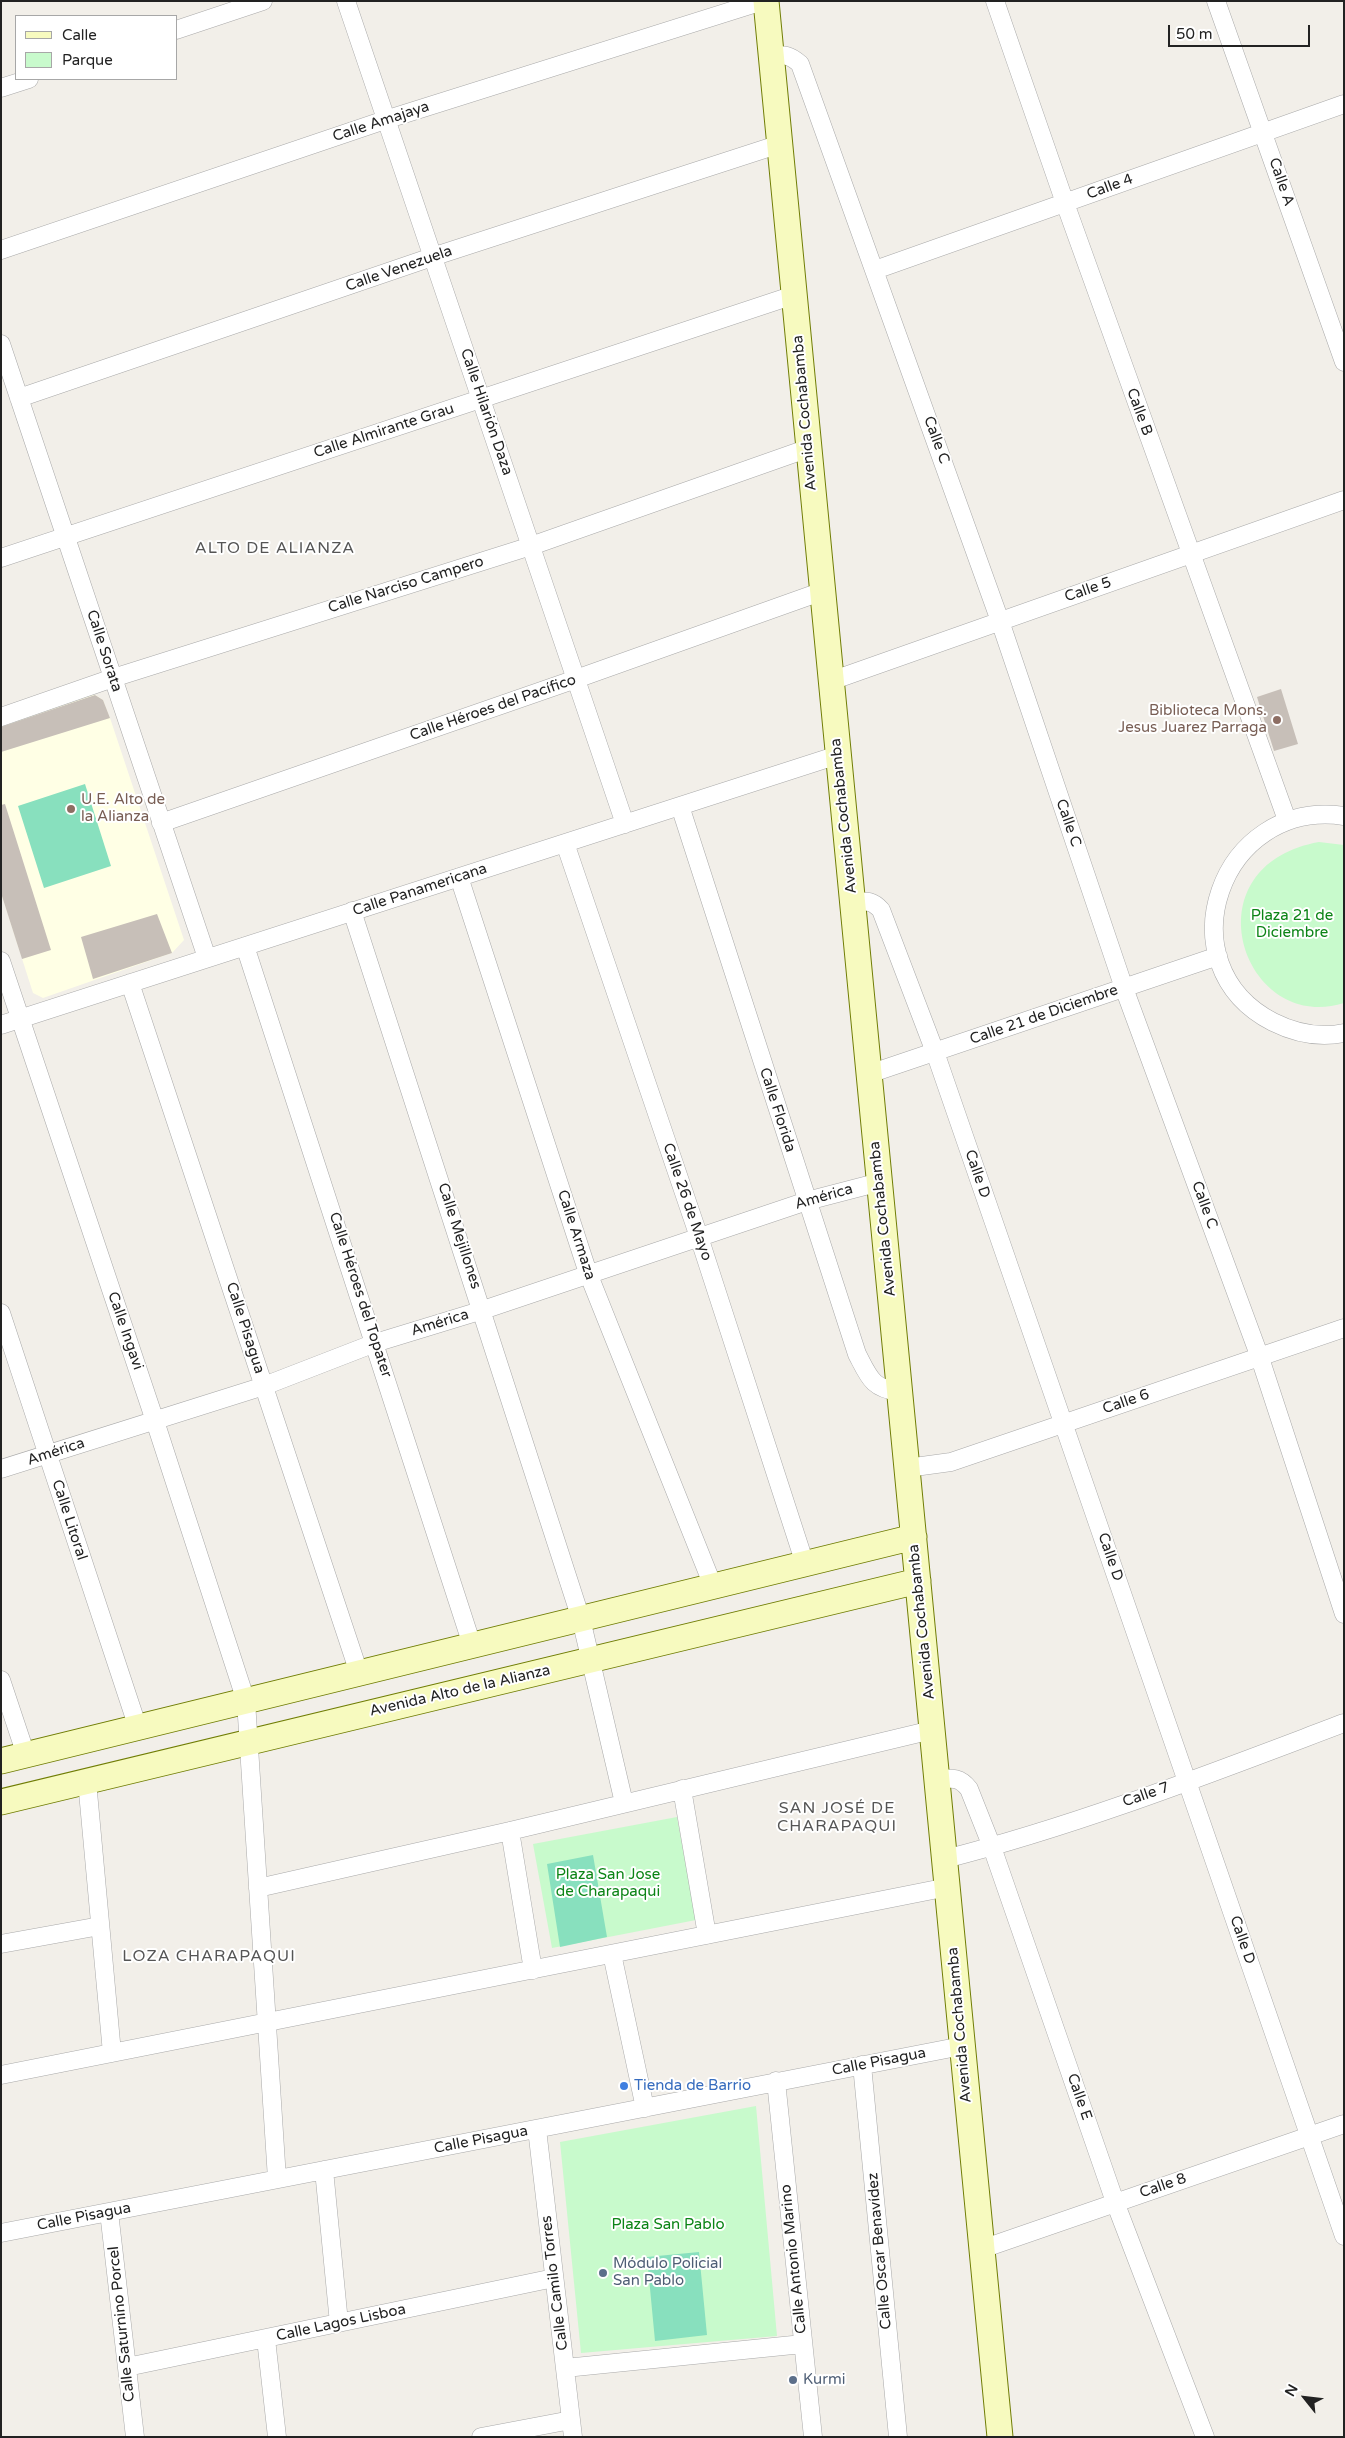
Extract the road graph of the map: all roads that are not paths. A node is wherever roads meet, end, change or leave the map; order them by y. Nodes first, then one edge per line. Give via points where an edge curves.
1 (263, 1) edge
2 (346, 1) edge
3 (765, 1) edge
4 (996, 1) edge
5 (1216, 1) edge
6 (178, 29) edge
7 (771, 56) junction
8 (26, 80) edge
9 (1, 88) edge
10 (1344, 104) edge
11 (385, 120) junction
12 (1264, 132) junction
13 (780, 144) junction
14 (1064, 203) junction
15 (1, 250) edge
16 (432, 257) junction
17 (875, 270) junction
18 (794, 295) junction
19 (1, 344) edge
20 (1344, 362) edge
21 (19, 398) junction
22 (482, 398) junction
23 (809, 448) junction
24 (1344, 500) edge
25 (66, 536) junction
26 (531, 546) junction
27 (1190, 554) junction
28 (1, 558) edge
29 (823, 591) junction
30 (1000, 621) junction
31 (113, 678) junction
32 (576, 680) junction
33 (831, 681) junction
34 (1, 717) edge
35 (838, 755) junction
36 (680, 806) junction
37 (1344, 816) edge
38 (1287, 820) junction
39 (162, 823) junction
40 (625, 824) junction
41 (565, 843) junction
42 (459, 877) junction
43 (853, 902) junction
44 (352, 911) junction
45 (245, 946) junction
46 (1218, 956) junction
47 (207, 958) junction
48 (1, 961) edge
49 (130, 983) junction
50 (1124, 988) junction
51 (20, 1019) junction
52 (1, 1025) edge
53 (1344, 1033) edge
54 (935, 1052) junction
55 (869, 1074) junction
56 (880, 1182) junction
57 (807, 1201) junction
58 (699, 1237) junction
59 (588, 1273) junction
60 (483, 1310) junction
61 (1, 1313) edge
62 (1344, 1328) edge
63 (376, 1343) junction
64 (1260, 1355) junction
65 (264, 1386) junction
66 (900, 1392) junction
67 (155, 1421) junction
68 (1064, 1424) junction
69 (47, 1454) junction
70 (907, 1468) junction
71 (1, 1469) edge
72 (914, 1537) junction
73 (805, 1564) junction
74 (918, 1582) junction
75 (713, 1586) junction
76 (1344, 1614) edge
77 (581, 1619) junction
78 (472, 1646) junction
79 (589, 1660) junction
80 (358, 1673) junction
81 (1, 1680) edge
82 (246, 1701) junction
83 (1344, 1723) edge
84 (138, 1728) junction
85 (932, 1730) junction
86 (248, 1742) junction
87 (26, 1755) junction
88 (1, 1761) edge
89 (937, 1779) junction
90 (86, 1781) junction
91 (1187, 1782) junction
92 (682, 1789) junction
93 (1, 1802) edge
94 (624, 1803) junction
95 (510, 1831) junction
96 (992, 1848) junction
97 (945, 1859) junction
98 (948, 1887) junction
99 (258, 1888) junction
100 (100, 1926) junction
101 (707, 1935) junction
102 (1, 1944) edge
103 (612, 1954) junction
104 (533, 1970) junction
105 (266, 2023) junction
106 (962, 2046) junction
107 (112, 2053) junction
108 (862, 2065) junction
109 (1, 2075) edge
110 (776, 2081) junction
111 (645, 2108) junction
112 (1344, 2124) edge
113 (537, 2129) junction
114 (1309, 2136) junction
115 (324, 2170) junction
116 (277, 2179) junction
117 (1115, 2202) junction
118 (109, 2212) junction
119 (1, 2233) edge
120 (1344, 2236) edge
121 (982, 2249) junction
122 (554, 2278) junction
123 (339, 2323) junction
124 (266, 2339) junction
125 (803, 2344) junction
126 (127, 2367) junction
127 (565, 2368) junction
128 (572, 2428) edge
129 (135, 2437) edge
130 (277, 2437) edge
131 (481, 2437) edge
132 (813, 2437) edge
133 (898, 2437) edge
134 (1000, 2437) edge
135 (1205, 2437) edge

1 - 6 street
2 - 11 street, Calle Hilarión Daza
3 - 7 street, Avenida Cochabamba
3 - 11 street, Calle Amajaya
4 - 14 street, Calle B
5 - 12 street, Calle A
7 - 13 street, Avenida Cochabamba
7 - 17 street, Calle C via 784,54 800,64
8 - 9 street
10 - 12 street, Calle 4
11 - 15 street, Calle Amajaya
11 - 16 street, Calle Hilarión Daza
12 - 14 street, Calle 4
12 - 20 street, Calle A
13 - 16 street, Calle Venezuela
13 - 18 street, Avenida Cochabamba
14 - 17 street, Calle 4
14 - 27 street, Calle B
16 - 21 street, Calle Venezuela
16 - 22 street, Calle Hilarión Daza
17 - 30 street, Calle C
18 - 22 street, Calle Almirante Grau
18 - 23 street, Avenida Cochabamba
19 - 21 street, Calle Sorata
21 - 25 street, Calle Sorata
22 - 25 street, Calle Almirante Grau
22 - 26 street, Calle Hilarión Daza
23 - 26 street, Calle Narciso Campero
23 - 29 street, Avenida Cochabamba
24 - 27 street, Calle 5
25 - 28 street, Calle Almirante Grau
25 - 31 street, Calle Sorata
26 - 31 street, Calle Narciso Campero
26 - 32 street, Calle Hilarión Daza
27 - 30 street, Calle 5
27 - 38 street, Calle B
29 - 32 street, Calle Héroes del Pacífico
29 - 33 street, Avenida Cochabamba
30 - 33 street, Calle 5
30 - 50 street, Calle C
31 - 34 street, Calle Narciso Campero
31 - 39 street, Calle Sorata
32 - 39 street, Calle Héroes del Pacífico
32 - 40 street, Calle Hilarión Daza
33 - 35 street, Avenida Cochabamba
35 - 36 street, Calle Panamericana
35 - 43 street, Avenida Cochabamba
36 - 40 street, Calle Panamericana
36 - 57 street, Calle Florida
37 - 38 street via 1308,815
38 - 46 street via 1255,839 1230,866 1216,901
39 - 47 street, Calle Sorata
40 - 41 street, Calle Panamericana
41 - 42 street, Calle Panamericana
41 - 58 street, Calle 26 de Mayo
42 - 44 street, Calle Panamericana
42 - 59 street, Calle Armaza
43 - 54 street, Calle D via 868,901 880,910
43 - 55 street, Avenida Cochabamba
44 - 45 street, Calle Panamericana
44 - 60 street, Calle Mejillones
45 - 47 street, Calle Panamericana
45 - 63 street, Calle Héroes del Topater
46 - 50 street, Calle 21 de Diciembre
46 - 53 street via 1236,992 1265,1018 1302,1033
47 - 49 street, Calle Panamericana
48 - 51 street, Calle Ingavi
49 - 51 street, Calle Panamericana
49 - 65 street, Calle Pisagua
50 - 54 street, Calle 21 de Diciembre
50 - 64 street, Calle C
51 - 52 street, Calle Panamericana
51 - 67 street, Calle Ingavi
54 - 55 street, Calle 21 de Diciembre
54 - 68 street, Calle D
55 - 56 street, Avenida Cochabamba
56 - 57 street, América
56 - 66 street, Avenida Cochabamba
57 - 58 street, América
57 - 66 street, Calle Florida via 857,1354 875,1385
58 - 59 street, América
58 - 73 street, Calle 26 de Mayo
59 - 60 street, América
59 - 75 street, Calle Armaza
60 - 63 street, América
60 - 77 street, Calle Mejillones
61 - 69 street, Calle Litoral
62 - 64 street, Calle 6
63 - 65 street, América
63 - 78 street, Calle Héroes del Topater
64 - 68 street, Calle 6
64 - 76 street, Calle C
65 - 67 street, América
65 - 80 street, Calle Pisagua
66 - 70 street, Avenida Cochabamba
67 - 69 street, América
67 - 82 street, Calle Ingavi
68 - 70 street, Calle 6 via 951,1462
68 - 91 street, Calle D
69 - 71 street, América
69 - 84 street, Calle Litoral
70 - 72 street, Avenida Cochabamba
72 - 73 street
72 - 74 street, Avenida Cochabamba
73 - 75 street
74 - 79 street, Avenida Alto de la Alianza
74 - 85 street, Avenida Cochabamba
75 - 77 street
77 - 78 street
77 - 79 street, Calle Mejillones
78 - 80 street
79 - 86 street, Avenida Alto de la Alianza
79 - 94 street, Calle Mejillones
80 - 82 street
81 - 87 street
82 - 84 street
82 - 86 street, Calle Ingavi
83 - 91 street, Calle 7
84 - 87 street
85 - 89 street, Avenida Cochabamba
85 - 92 street
86 - 90 street, Avenida Alto de la Alianza
86 - 99 street, Calle Ingavi
87 - 88 street
89 - 96 street, Calle E via 956,1778 970,1789
89 - 97 street, Avenida Cochabamba
90 - 93 street, Avenida Alto de la Alianza
90 - 100 street
91 - 96 street, Calle 7
91 - 114 street, Calle D
92 - 94 street
92 - 101 street
94 - 95 street
95 - 99 street
95 - 104 street
96 - 97 street, Calle 7
96 - 117 street, Calle E
97 - 98 street, Avenida Cochabamba
98 - 101 street
98 - 106 street, Avenida Cochabamba
99 - 105 street, Calle Ingavi
100 - 102 street
100 - 107 street
101 - 103 street
103 - 104 street
103 - 111 street
104 - 105 street
105 - 107 street
105 - 116 street, Calle Ingavi
106 - 108 street, Calle Pisagua
106 - 121 street, Avenida Cochabamba
107 - 109 street
108 - 110 street, Calle Pisagua
108 - 133 street, Calle Oscar Benavídez
110 - 111 street, Calle Pisagua
110 - 125 street, Calle Antonio Marino
111 - 113 street, Calle Pisagua
112 - 114 street, Calle 8
113 - 115 street, Calle Pisagua
113 - 122 street, Calle Camilo Torres
114 - 117 street, Calle 8
114 - 120 street, Calle D
115 - 116 street, Calle Pisagua
115 - 123 street
116 - 118 street, Calle Pisagua
117 - 121 street, Calle 8
117 - 135 street, Calle E
118 - 119 street, Calle Pisagua
118 - 126 street, Calle Saturnino Porcel
121 - 134 street, Avenida Cochabamba
122 - 123 street, Calle Lagos Lisboa
122 - 127 street, Calle Camilo Torres
123 - 124 street, Calle Lagos Lisboa
124 - 126 street, Calle Lagos Lisboa
124 - 130 street
125 - 127 street
125 - 132 street, Calle Antonio Marino
126 - 129 street, Calle Saturnino Porcel
127 - 128 street, Calle Camilo Torres
128 - 131 street

